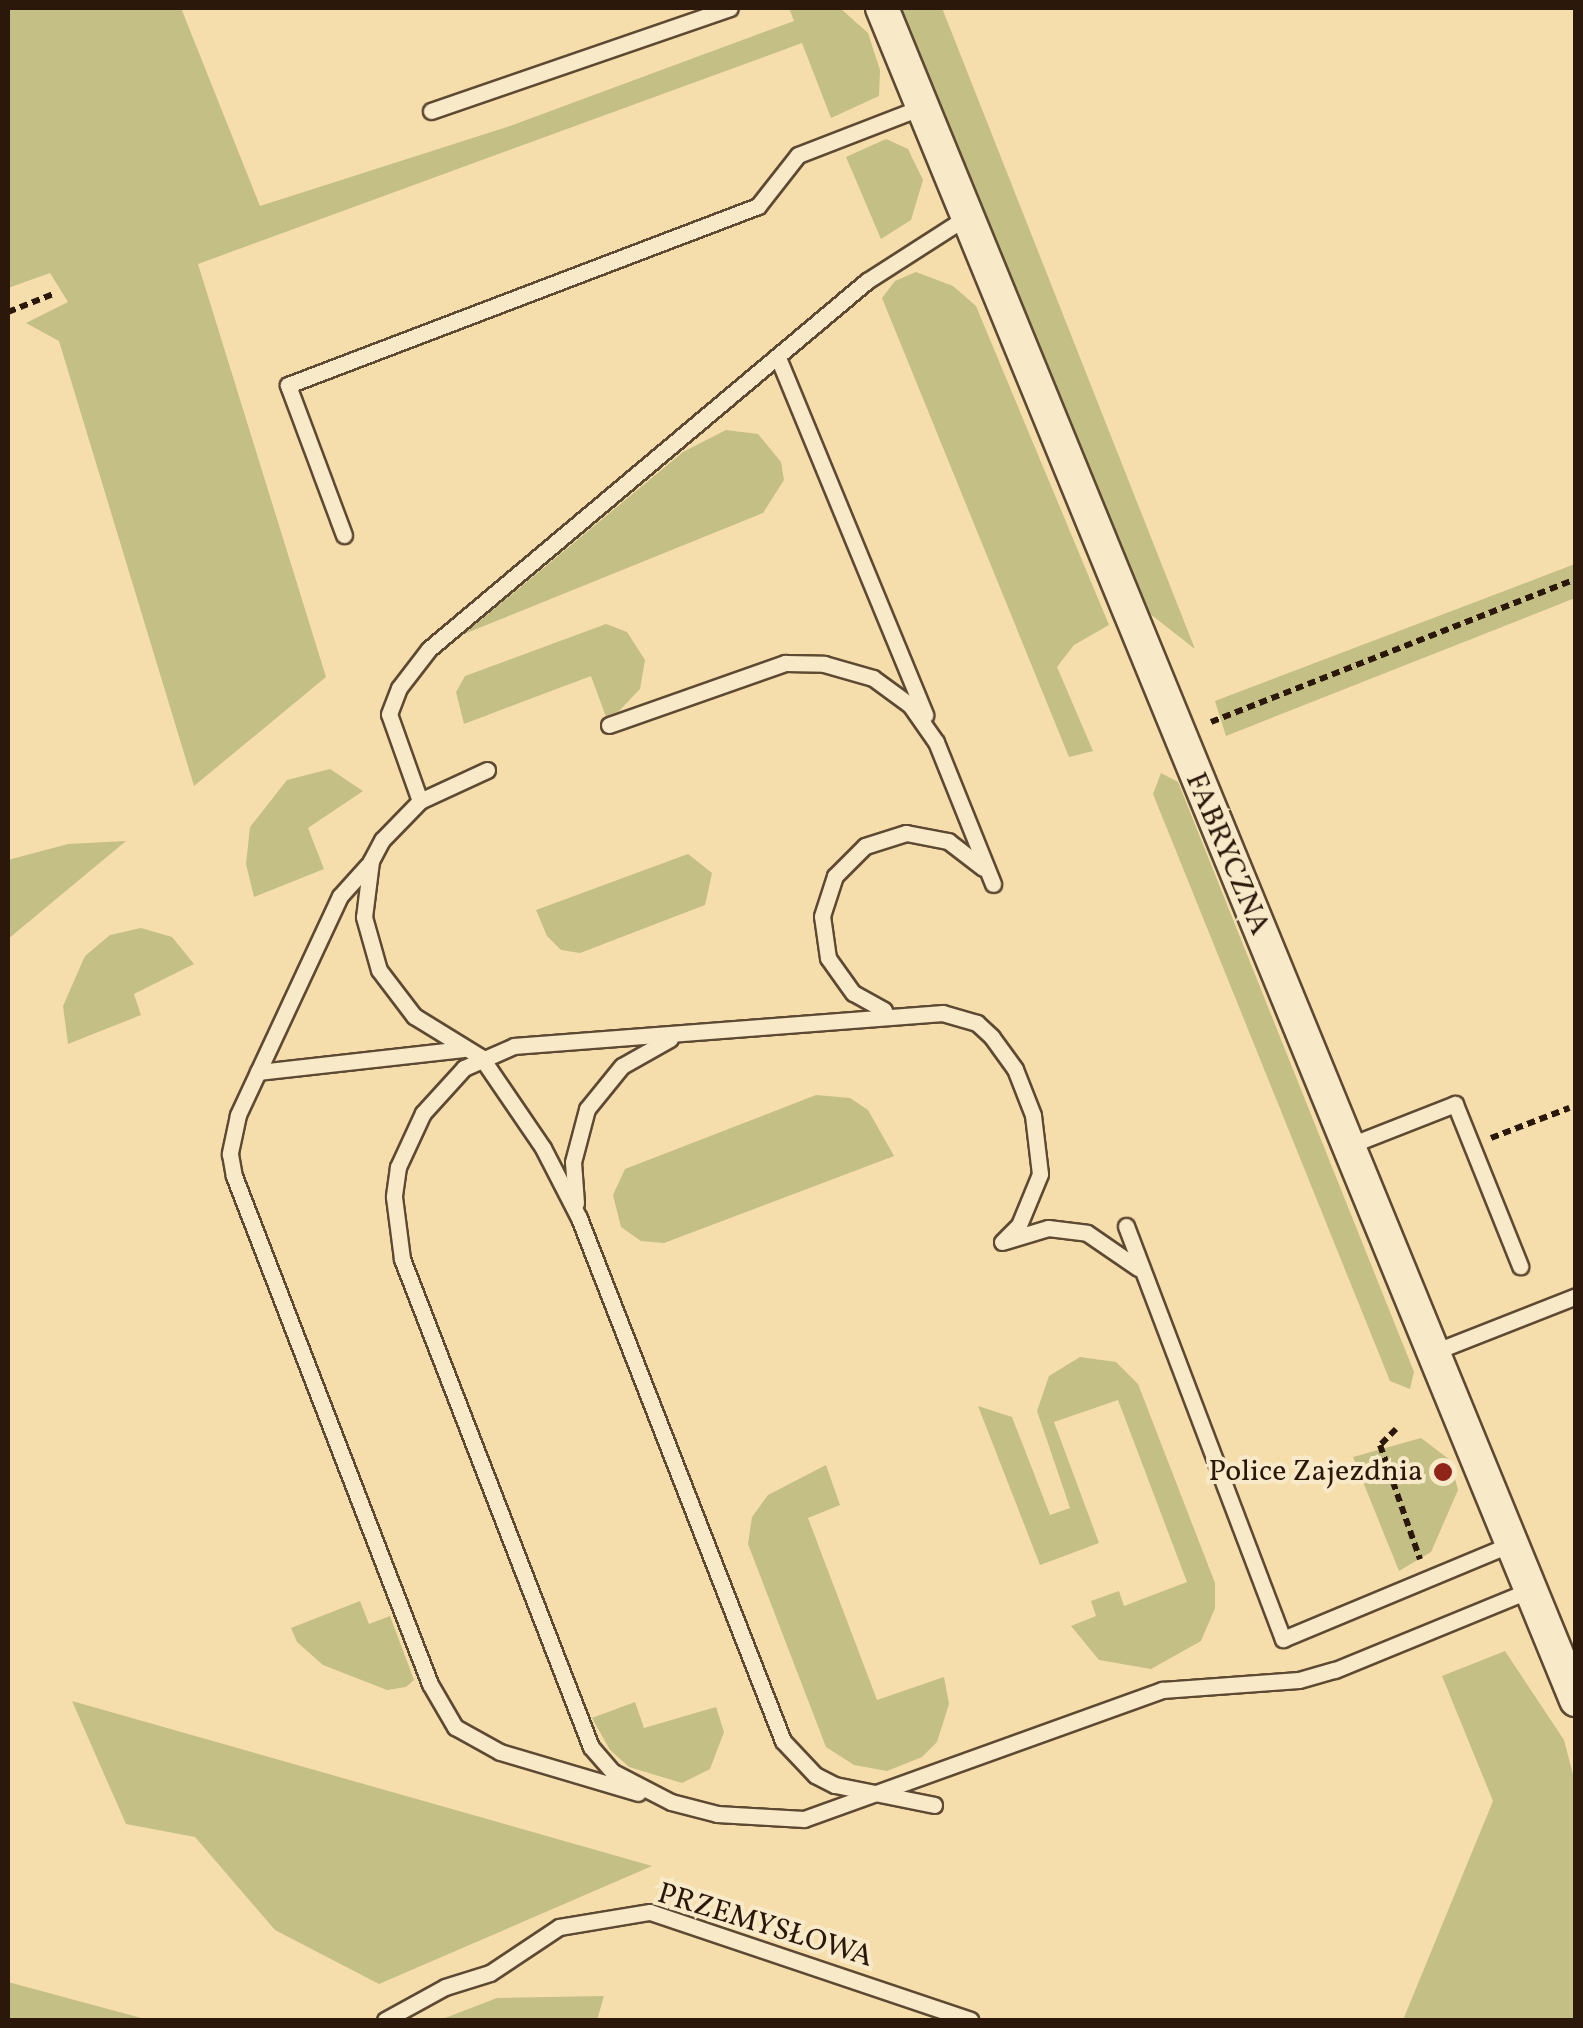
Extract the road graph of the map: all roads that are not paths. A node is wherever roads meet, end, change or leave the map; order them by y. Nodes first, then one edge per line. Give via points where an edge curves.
1 (726, 8) edge
2 (882, 8) edge
3 (922, 107) junction
4 (431, 111) dead end
5 (966, 218) junction
6 (779, 360) junction
7 (344, 535) dead end
8 (609, 725) dead end
9 (936, 742) junction
10 (487, 770) dead end
11 (420, 801) junction
12 (372, 861) junction
13 (891, 1012) junction
14 (698, 1033) junction
15 (465, 1049) junction
16 (481, 1057) junction
17 (258, 1072) junction
18 (1348, 1146) junction
19 (578, 1218) junction
20 (1126, 1226) dead end
21 (1520, 1266) dead end
22 (1144, 1275) junction
23 (1576, 1296) edge
24 (1434, 1352) junction
25 (1512, 1544) junction
26 (1530, 1590) junction
27 (1576, 1700) edge
28 (878, 1797) junction
29 (671, 1802) junction
30 (934, 1805) dead end
31 (385, 2020) edge
32 (970, 2020) edge

1 - 4 lane
2 - 3 street, FABRYCZNA
3 - 5 street, FABRYCZNA
3 - 7 lane via 798,154 758,206 288,384
5 - 6 lane via 868,280
5 - 18 street, FABRYCZNA
6 - 9 lane
6 - 11 lane via 429,649 389,714
8 - 9 lane via 737,676 801,661 846,669 893,689
9 - 13 lane via 994,884 966,851 916,834 866,846 835,876 822,916 828,958 853,993
10 - 11 lane
11 - 12 lane
12 - 15 lane via 364,917 379,970 414,1016
12 - 17 lane via 340,896
13 - 14 lane
13 - 22 lane via 942,1013 977,1024 1015,1069 1040,1142 1040,1174 1019,1225 1002,1242 1048,1228 1086,1233 1125,1254
14 - 16 lane via 514,1046
14 - 19 lane via 645,1050 622,1066 587,1109 572,1162
15 - 16 lane
15 - 17 lane
16 - 19 lane via 528,1120
16 - 29 lane via 424,1113 398,1167 394,1198 402,1259 591,1747 613,1772
17 - 29 lane via 232,1135 234,1176 437,1697 455,1727 500,1752
18 - 21 lane via 1454,1104
18 - 24 street, FABRYCZNA
19 - 28 lane via 783,1741 815,1776
20 - 22 lane
22 - 25 lane via 1283,1639
23 - 24 lane
24 - 25 street, FABRYCZNA
25 - 26 street, FABRYCZNA
26 - 27 street, FABRYCZNA
26 - 28 lane via 1344,1666 1299,1680 1162,1690
28 - 29 lane via 793,1820 717,1814
28 - 30 lane
31 - 32 lane, PRZEMYSŁOWA via 445,1987 490,1973 559,1927 650,1912

